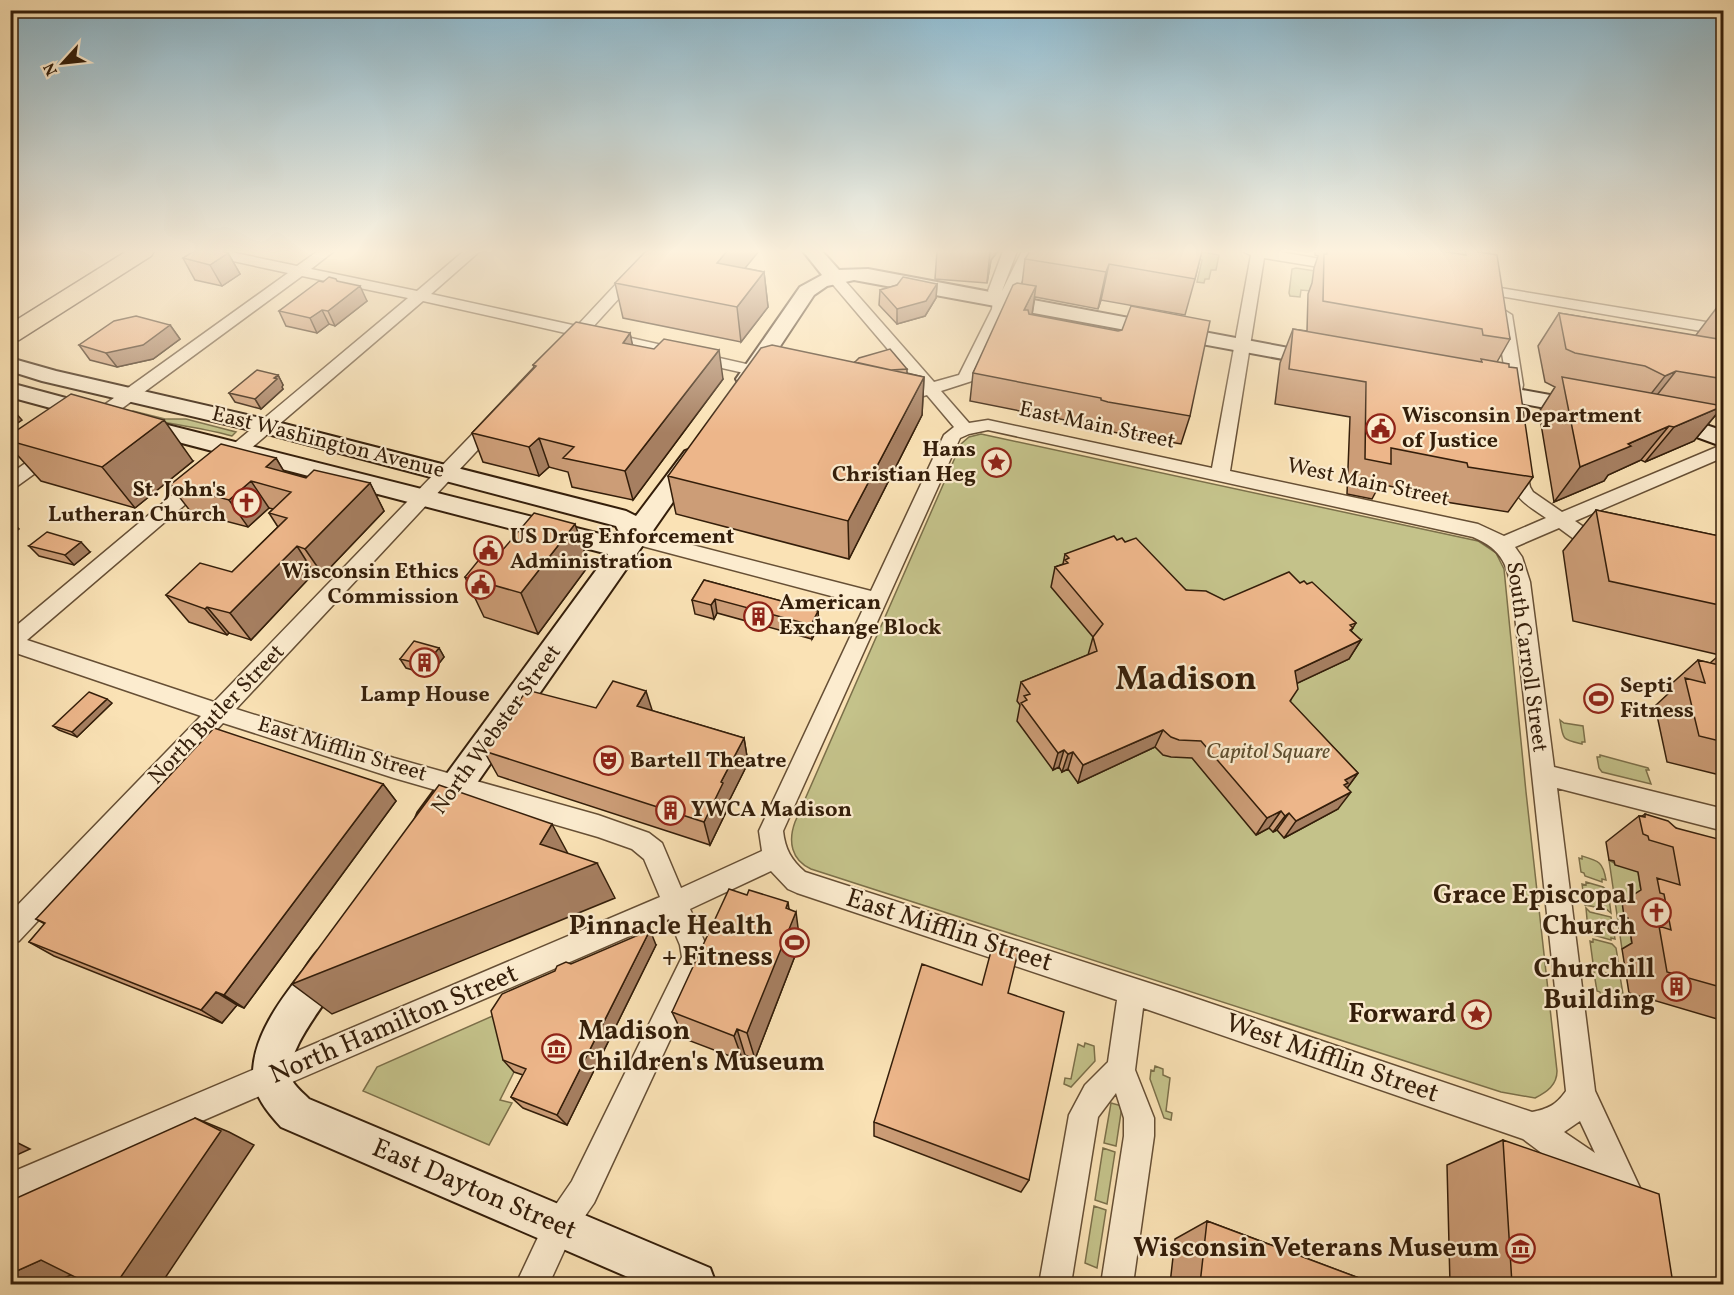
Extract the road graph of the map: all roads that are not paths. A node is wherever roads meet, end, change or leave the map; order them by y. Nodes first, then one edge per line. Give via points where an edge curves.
1 (35, 311) edge
2 (46, 311) edge
3 (244, 311) edge
4 (402, 311) edge
5 (491, 311) edge
6 (599, 311) edge
7 (793, 311) edge
8 (864, 311) edge
9 (998, 311) edge
10 (1065, 311) edge
11 (1246, 311) edge
12 (1503, 311) edge
13 (1615, 311) edge
14 (10, 323) edge
15 (1724, 330) edge
16 (581, 331) junction
17 (10, 335) edge
18 (1242, 345) junction
19 (558, 356) edge
20 (1337, 363) edge
21 (10, 364) edge
22 (753, 370) junction
23 (783, 376) edge
24 (1462, 386) edge
25 (930, 389) junction
26 (10, 390) edge
27 (131, 394) junction
28 (1513, 395) junction
29 (734, 396) edge
30 (881, 397) edge
31 (505, 411) edge
32 (1599, 411) edge
33 (102, 415) junction
34 (1512, 418) edge
35 (1647, 420) edge
36 (265, 426) junction
37 (965, 429) junction
38 (708, 435) edge
39 (1724, 440) edge
40 (1515, 441) edge
41 (1724, 450) edge
42 (236, 452) junction
43 (446, 473) junction
44 (1220, 475) junction
45 (10, 483) edge
46 (423, 499) junction
47 (1559, 520) junction
48 (634, 537) junction
49 (1503, 544) junction
50 (1622, 554) edge
51 (874, 600) junction
52 (11, 643) edge
53 (219, 713) junction
54 (1543, 774) junction
55 (457, 785) junction
56 (1724, 820) edge
57 (413, 849) edge
58 (775, 857) junction
59 (675, 903) junction
60 (10, 932) edge
61 (345, 944) edge
62 (1132, 992) junction
63 (1121, 1070) junction
64 (272, 1077) junction
65 (1581, 1094) junction
66 (1532, 1127) junction
67 (10, 1189) edge
68 (559, 1227) junction
69 (532, 1284) edge
70 (694, 1284) edge
71 (1054, 1284) edge
72 (1117, 1284) edge

1 - 14 main road
2 - 17 main road
3 - 27 street
4 - 36 street
5 - 16 street
6 - 16 street
7 - 22 street
8 - 25 street
9 - 25 street via 966,378
10 - 18 street
11 - 18 street
12 - 28 street via 1515,385
13 - 15 street
16 - 19 street
16 - 22 street
18 - 20 street
18 - 44 street
21 - 27 street, East Washington Avenue
22 - 23 street
22 - 29 street
24 - 28 street
25 - 30 street via 896,399
25 - 37 street
26 - 33 street, East Washington Avenue
27 - 33 street
27 - 36 street, East Washington Avenue
28 - 32 street
28 - 34 street
31 - 43 street, North Butler Street
33 - 42 street, East Washington Avenue
33 - 45 street
35 - 39 street via 1690,428
36 - 42 street
36 - 43 street, East Washington Avenue
37 - 44 street, East Main Street via 988,425
37 - 51 street via 950,438
38 - 48 street, North Webster Street
40 - 47 street via 1523,491
41 - 47 street
42 - 46 street, East Washington Avenue
42 - 52 street
43 - 46 street, North Butler Street
43 - 48 street, East Washington Avenue via 626,520
44 - 49 street, West Main Street via 1478,531
46 - 48 street, East Washington Avenue via 608,545
46 - 53 street, North Butler Street
47 - 49 street
47 - 50 street via 1596,546
48 - 51 street, East Washington Avenue
48 - 55 street, North Webster Street
49 - 54 street, South Carroll Street via 1517,562
51 - 58 street via 771,831
52 - 53 street, East Mifflin Street
53 - 55 street, East Mifflin Street
53 - 60 street, North Butler Street
54 - 56 street
54 - 65 street, South Carroll Street
55 - 57 street, North Webster Street
55 - 59 street, East Mifflin Street via 640,841 652,851
58 - 59 street, North Hamilton Street
58 - 62 street, East Mifflin Street via 797,881
59 - 64 street, North Hamilton Street
59 - 68 street, East Mifflin Street via 695,950 693,962 583,1192
61 - 64 street via 285,1029 276,1046
62 - 63 street
62 - 66 street, West Mifflin Street
63 - 71 street via 1102,1084 1084,1115
63 - 72 street via 1133,1098 1139,1136
64 - 67 street, North Hamilton Street
64 - 68 street, East Dayton Street via 276,1094 295,1113
65 - 66 street via 1571,1112 1555,1123
65 - 66 street, West Mifflin Street via 1626,1190
68 - 69 street, East Mifflin Street
68 - 70 street, East Dayton Street

